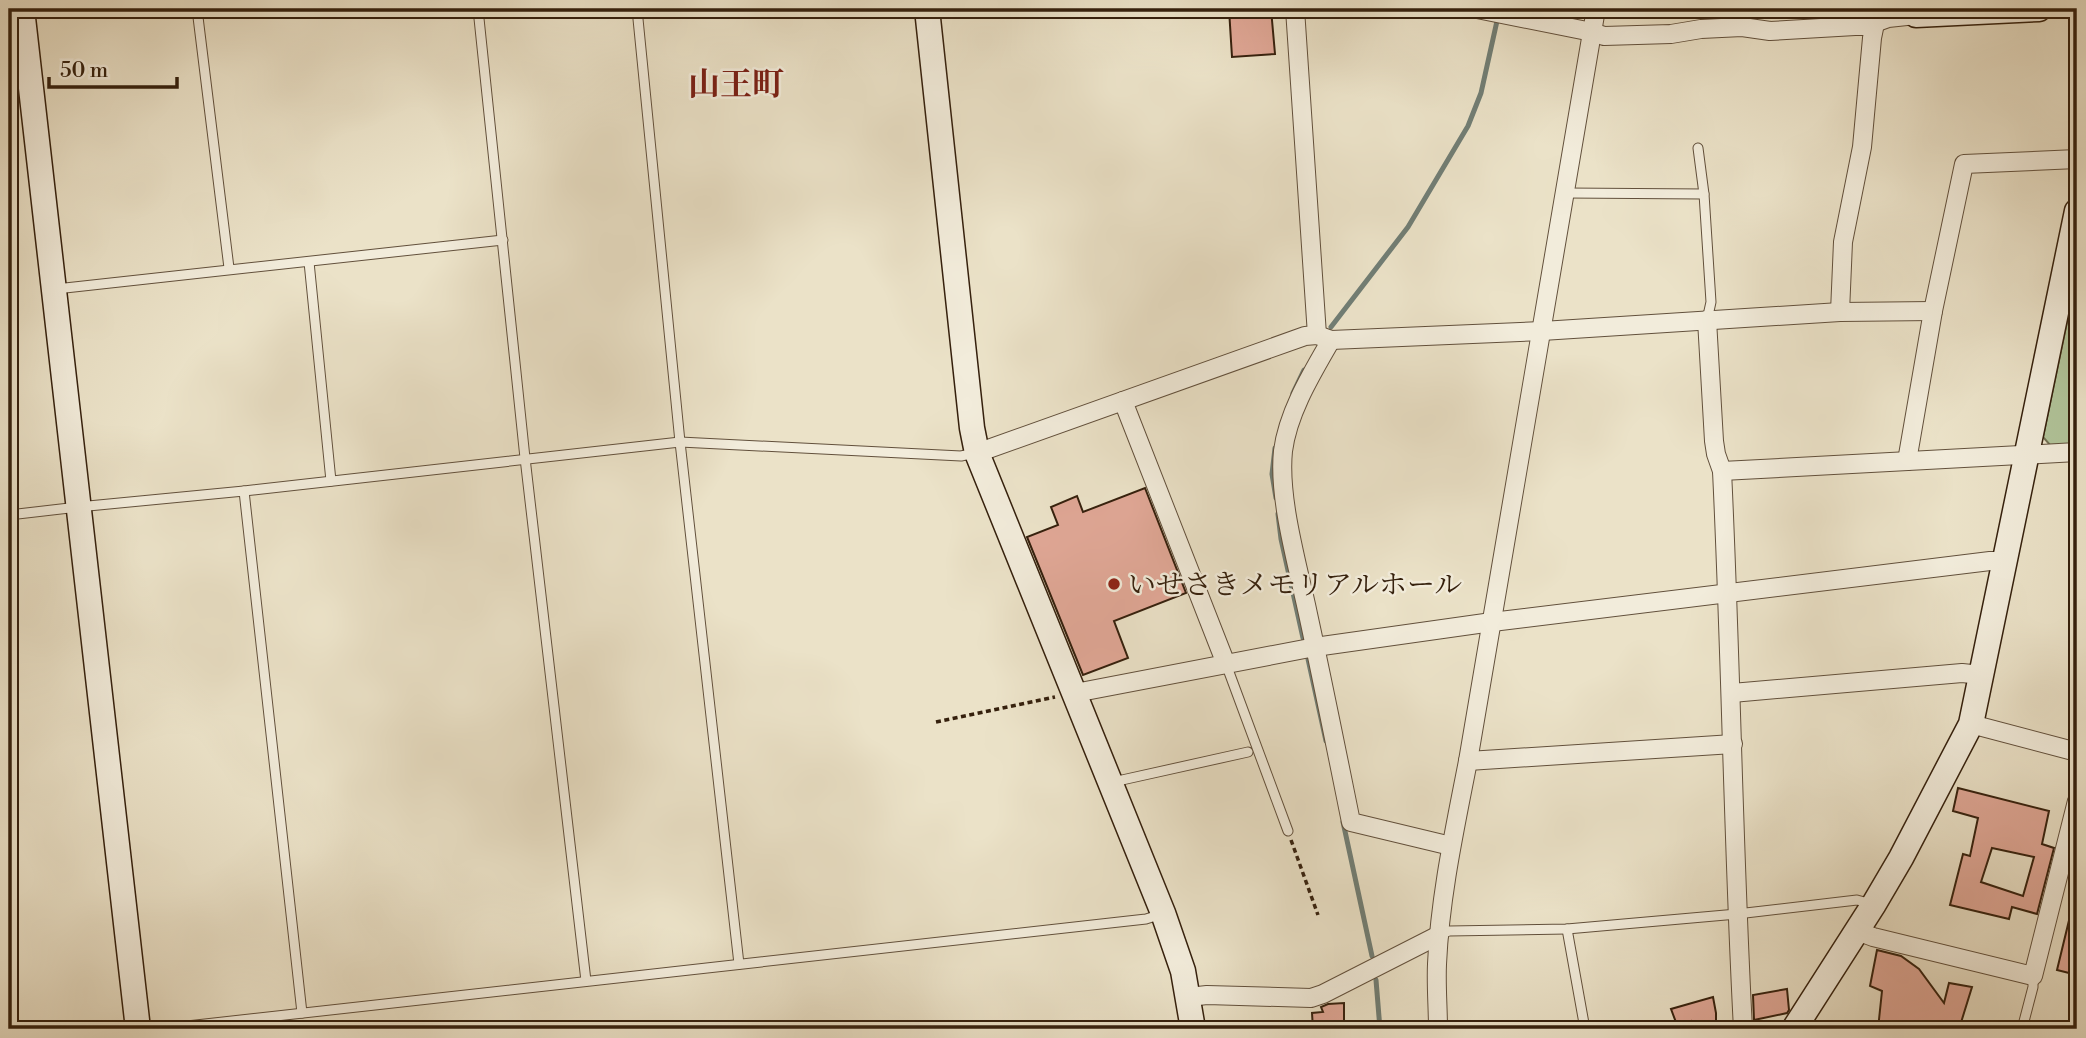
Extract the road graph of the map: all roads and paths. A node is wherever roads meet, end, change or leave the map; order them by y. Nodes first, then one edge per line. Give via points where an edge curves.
1 (22, 9) edge
2 (197, 9) edge
3 (478, 9) edge
4 (637, 9) edge
5 (927, 9) edge
6 (1295, 9) edge
7 (1477, 9) edge
8 (1596, 9) edge
9 (2039, 9) edge
10 (1916, 15) joint
11 (1877, 16) edge
12 (1592, 32) junction
13 (1698, 148) dead end
14 (2077, 159) edge
15 (1566, 193) junction
16 (1704, 194) junction
17 (2077, 211) edge
18 (503, 240) junction
19 (309, 262) junction
20 (229, 268) junction
21 (54, 289) junction
22 (1933, 311) junction
23 (1840, 312) junction
24 (1707, 320) junction
25 (1542, 331) junction
26 (1324, 337) junction
27 (1123, 401) junction
28 (680, 442) junction
29 (2077, 452) edge
30 (977, 453) junction
31 (2027, 455) junction
32 (525, 458) junction
33 (1907, 461) junction
34 (1722, 471) junction
35 (331, 481) junction
36 (244, 491) junction
37 (78, 507) junction
38 (9, 516) edge
39 (2004, 561) junction
40 (1728, 592) junction
41 (1492, 622) junction
42 (1315, 647) junction
43 (1226, 664) junction
44 (1981, 675) junction
45 (1074, 693) junction
46 (1732, 693) junction
47 (936, 722) dead end
48 (1971, 724) junction
49 (1733, 744) junction
50 (1248, 752) dead end
51 (2077, 752) edge
52 (1468, 761) junction
53 (1110, 783) junction
54 (2077, 801) edge
55 (1288, 831) joint
56 (1451, 846) junction
57 (1874, 904) junction
58 (1163, 913) junction
59 (1737, 914) junction
60 (1318, 915) dead end
61 (1567, 929) junction
62 (1857, 931) junction
63 (1439, 935) junction
64 (739, 964) junction
65 (2033, 976) junction
66 (586, 981) junction
67 (1189, 997) junction
68 (302, 1013) junction
69 (138, 1029) edge
70 (160, 1029) edge
71 (1193, 1029) edge
72 (1438, 1029) edge
73 (1585, 1029) edge
74 (1743, 1029) edge
75 (1794, 1029) edge
76 (2022, 1029) edge

1 - 21 street
2 - 20 lane
3 - 18 lane
4 - 28 lane
5 - 30 street
6 - 26 street
7 - 12 street
8 - 12 street
9 - 10 street
10 - 11 street
11 - 12 street via 1866,26 1770,31 1742,27 1604,36
11 - 23 street via 1862,147 1843,242
12 - 15 street
13 - 16 lane
14 - 22 street via 1964,164
15 - 16 lane
15 - 25 street
16 - 24 lane via 1711,302
17 - 31 street
18 - 19 lane
18 - 32 lane
19 - 20 lane
19 - 35 lane
20 - 21 lane
21 - 37 street
22 - 23 street
22 - 33 street
23 - 24 street
24 - 25 street
24 - 34 street via 1714,441
25 - 26 street
25 - 41 street
26 - 27 street via 1305,336
26 - 42 street via 1294,413 1282,466 1290,531
27 - 30 street
27 - 43 street
28 - 30 lane via 961,456
28 - 32 lane
28 - 64 lane
29 - 31 street
30 - 45 street
31 - 33 street
31 - 39 street
32 - 35 lane
32 - 66 lane
33 - 34 street
34 - 40 street
35 - 36 lane
36 - 37 lane
36 - 68 lane
37 - 38 lane
37 - 69 street
39 - 40 street
39 - 44 street
40 - 41 street
40 - 46 street
41 - 42 street
41 - 52 street
42 - 43 street
42 - 56 street via 1351,822
43 - 45 street
43 - 55 lane
44 - 46 street
44 - 48 street
45 - 47 path
45 - 53 street
46 - 49 street
48 - 51 street
48 - 57 street
49 - 52 street
49 - 59 street
50 - 53 lane
52 - 56 street
53 - 58 street
54 - 65 street
55 - 60 path
56 - 63 street
57 - 59 lane via 1857,901
57 - 62 street
58 - 64 lane via 1146,919
58 - 67 street
59 - 61 lane
59 - 74 street
61 - 63 lane via 1449,931
61 - 73 lane
62 - 65 street
62 - 75 street
63 - 67 street via 1311,998
63 - 72 street
64 - 66 lane
65 - 76 lane
66 - 68 lane
67 - 71 street
68 - 70 lane

